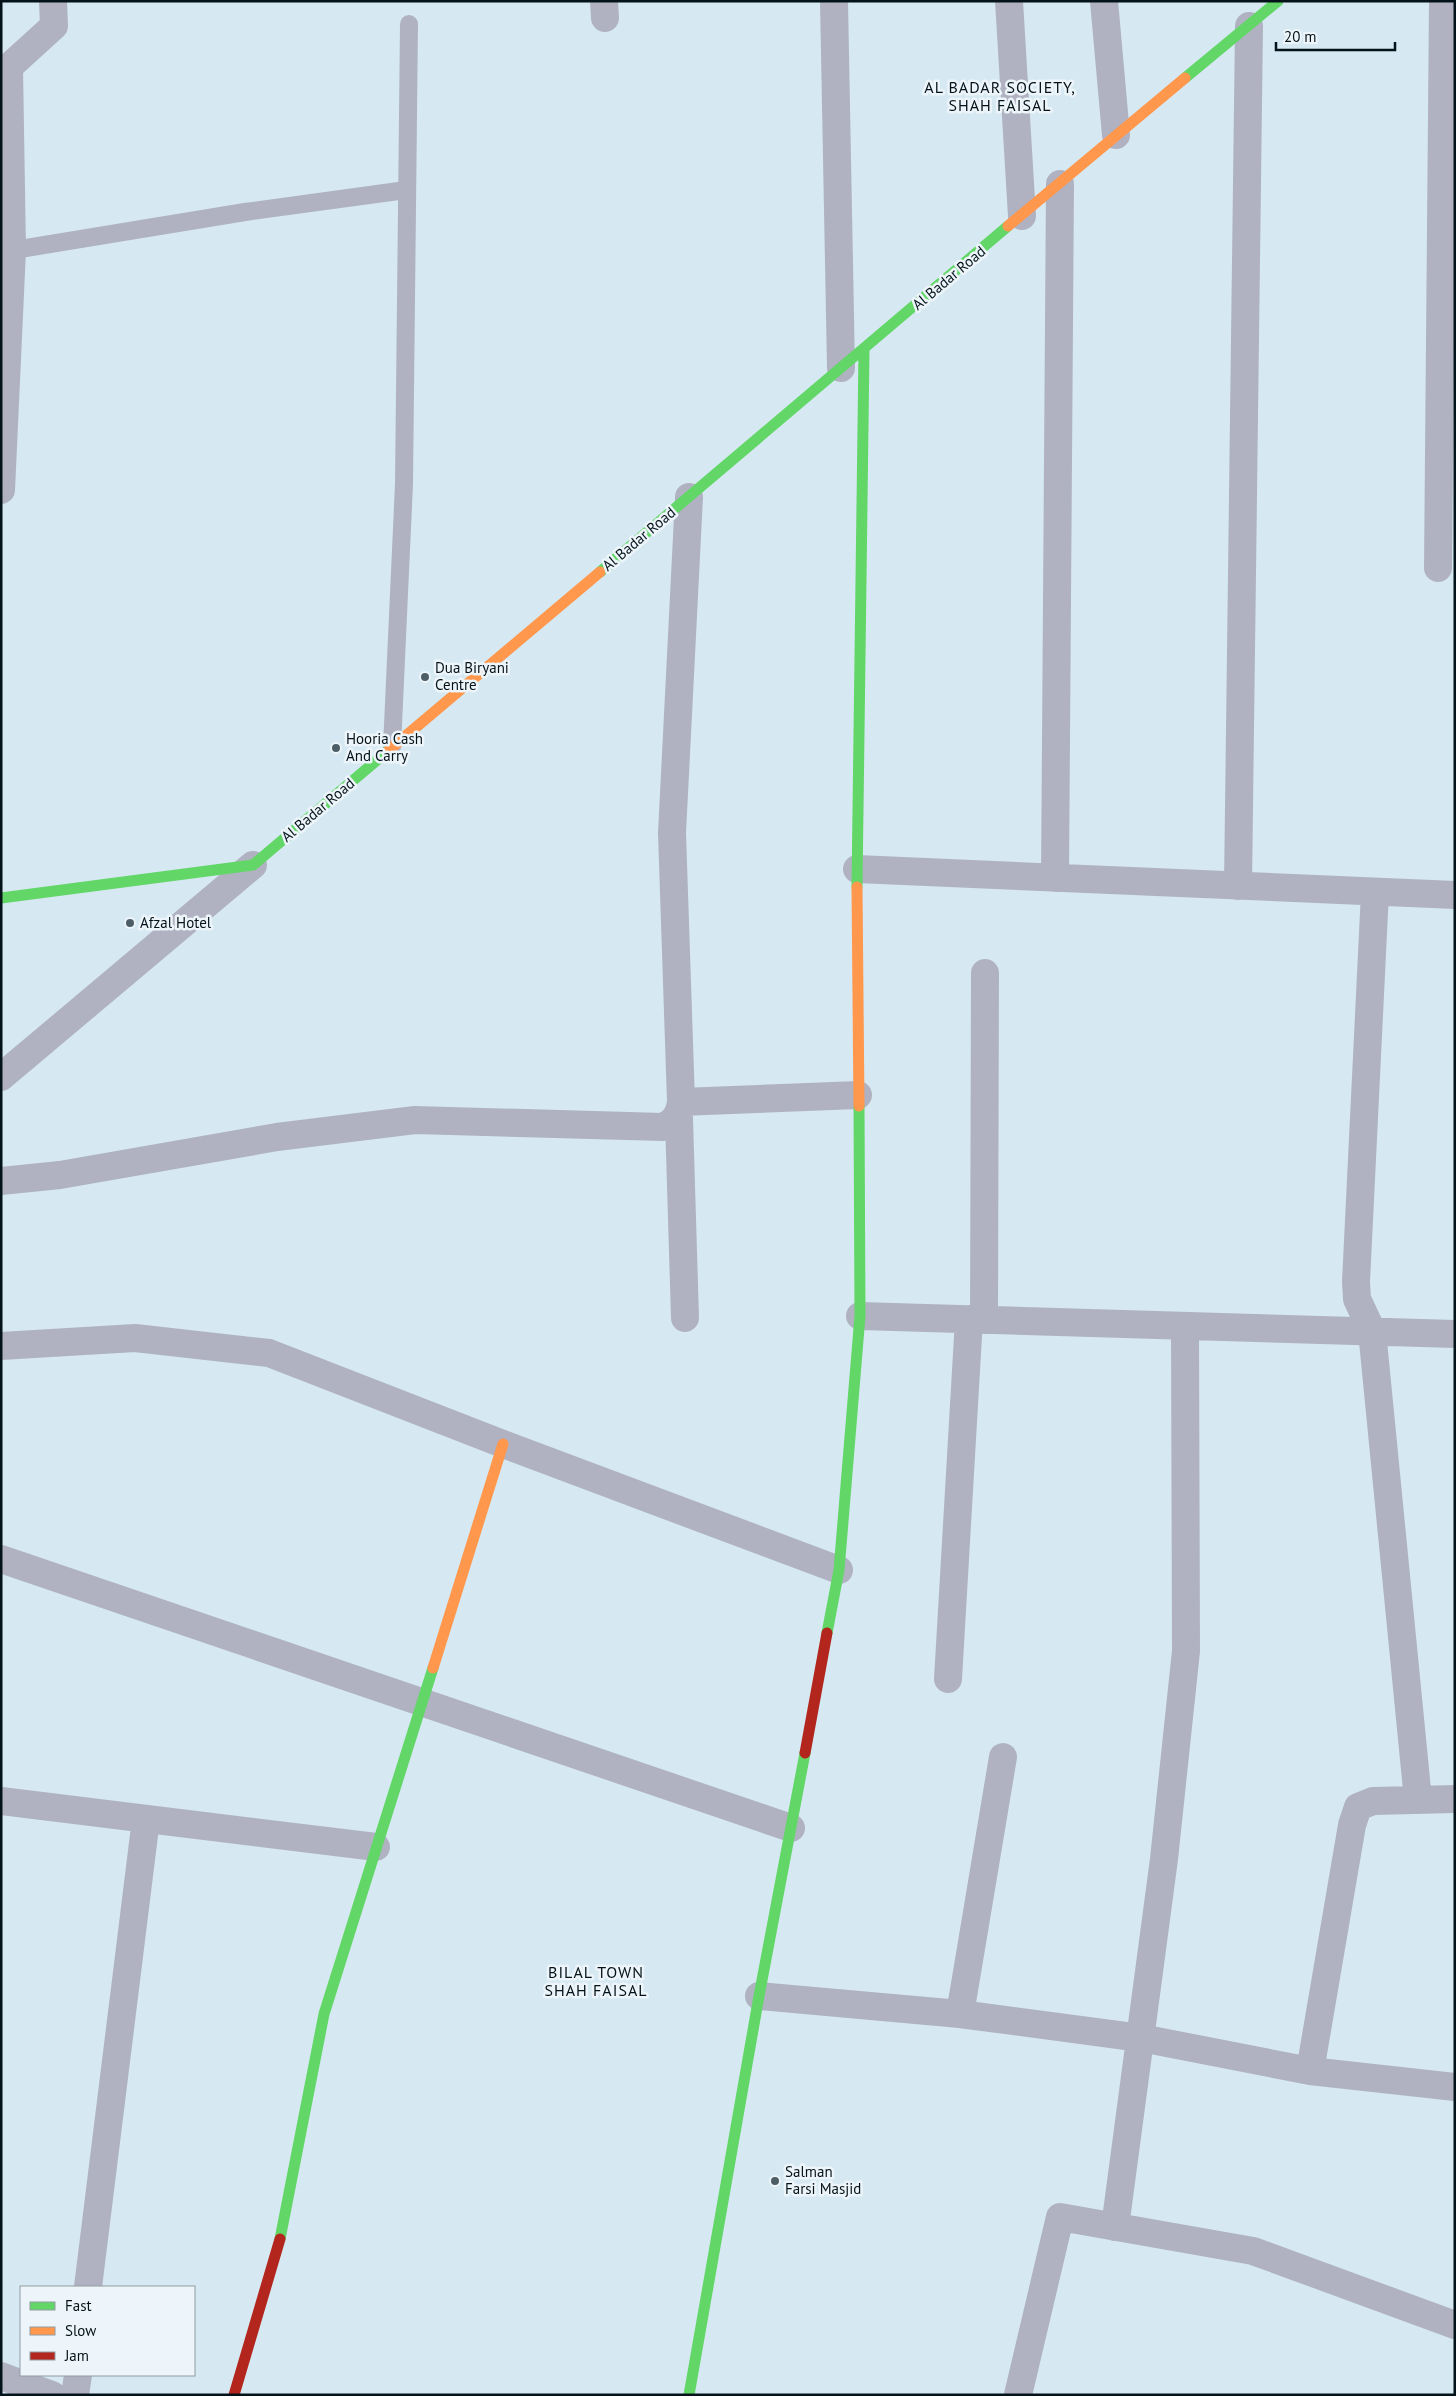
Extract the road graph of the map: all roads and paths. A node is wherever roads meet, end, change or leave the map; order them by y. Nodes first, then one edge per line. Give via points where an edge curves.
1 (53, 1) edge
2 (834, 1) edge
3 (1008, 1) edge
4 (1104, 1) edge
5 (1278, 1) edge
6 (1443, 1) edge
7 (409, 24) dead end
8 (1248, 26) junction
9 (1116, 135) junction
10 (1060, 184) junction
11 (406, 190) junction
12 (1022, 216) junction
13 (6, 251) edge
14 (864, 350) junction
15 (841, 368) junction
16 (1, 490) edge
17 (689, 497) junction
18 (1438, 568) dead end
19 (392, 747) junction
20 (253, 865) junction
21 (857, 869) junction
22 (1055, 878) junction
23 (1238, 886) junction
24 (1375, 892) junction
25 (1455, 895) edge
26 (1, 898) edge
27 (985, 973) dead end
28 (1, 1077) edge
29 (858, 1095) junction
30 (680, 1110) junction
31 (1, 1181) edge
32 (860, 1316) junction
33 (685, 1318) dead end
34 (976, 1320) junction
35 (1185, 1326) junction
36 (1372, 1331) junction
37 (1455, 1334) edge
38 (1, 1346) edge
39 (503, 1444) junction
40 (1, 1559) edge
41 (839, 1570) junction
42 (948, 1679) dead end
43 (422, 1701) junction
44 (1003, 1757) dead end
45 (1455, 1799) edge
46 (1418, 1800) junction
47 (1, 1801) edge
48 (146, 1819) junction
49 (791, 1828) junction
50 (376, 1847) junction
51 (759, 1996) junction
52 (960, 2014) junction
53 (1141, 2038) junction
54 (1310, 2071) junction
55 (1455, 2087) edge
56 (1115, 2227) junction
57 (88, 2286) edge
58 (1455, 2325) edge
59 (1, 2376) edge
60 (78, 2376) edge
61 (52, 2395) edge
62 (75, 2395) edge
63 (234, 2395) edge
64 (689, 2395) edge
65 (1018, 2395) edge

1 - 13 street via 54,26 9,67
2 - 15 street
3 - 12 street
4 - 9 street
5 - 8 street, Al Badar Road
6 - 18 street
7 - 11 lane
8 - 9 street, Al Badar Road
8 - 23 street
9 - 10 street, Al Badar Road
10 - 12 street, Al Badar Road
10 - 22 street
11 - 13 lane via 245,212
11 - 19 lane via 404,484
12 - 14 street, Al Badar Road
13 - 16 street
14 - 15 street, Al Badar Road
14 - 21 street
15 - 17 street, Al Badar Road
17 - 19 street, Al Badar Road
17 - 30 street via 672,833
19 - 20 street, Al Badar Road
20 - 26 street
20 - 28 street, Al Badar Road
21 - 22 street
21 - 29 street
22 - 23 street
23 - 24 street
24 - 25 street
24 - 36 street via 1356,1282 1357,1299
27 - 34 street
29 - 30 street
29 - 32 street
30 - 31 street via 673,1122 663,1127 415,1120 276,1137 60,1175
30 - 33 street
32 - 34 street
32 - 41 street
34 - 35 street
34 - 42 street
35 - 36 street
35 - 53 street via 1186,1651
36 - 37 street
36 - 46 street
38 - 39 street via 135,1338 269,1353
39 - 41 street
39 - 43 street
40 - 43 street
41 - 49 street
43 - 49 street
43 - 50 street
44 - 52 street
45 - 46 street
46 - 54 street via 1373,1800 1358,1807 1352,1825
47 - 48 street
48 - 50 street
48 - 57 street
49 - 51 street
50 - 63 street via 324,2014 278,2247
51 - 52 street
51 - 64 street
52 - 53 street
53 - 54 street
53 - 56 street
54 - 55 street
56 - 58 street via 1254,2251
56 - 65 street via 1060,2217
59 - 61 street
60 - 62 street

